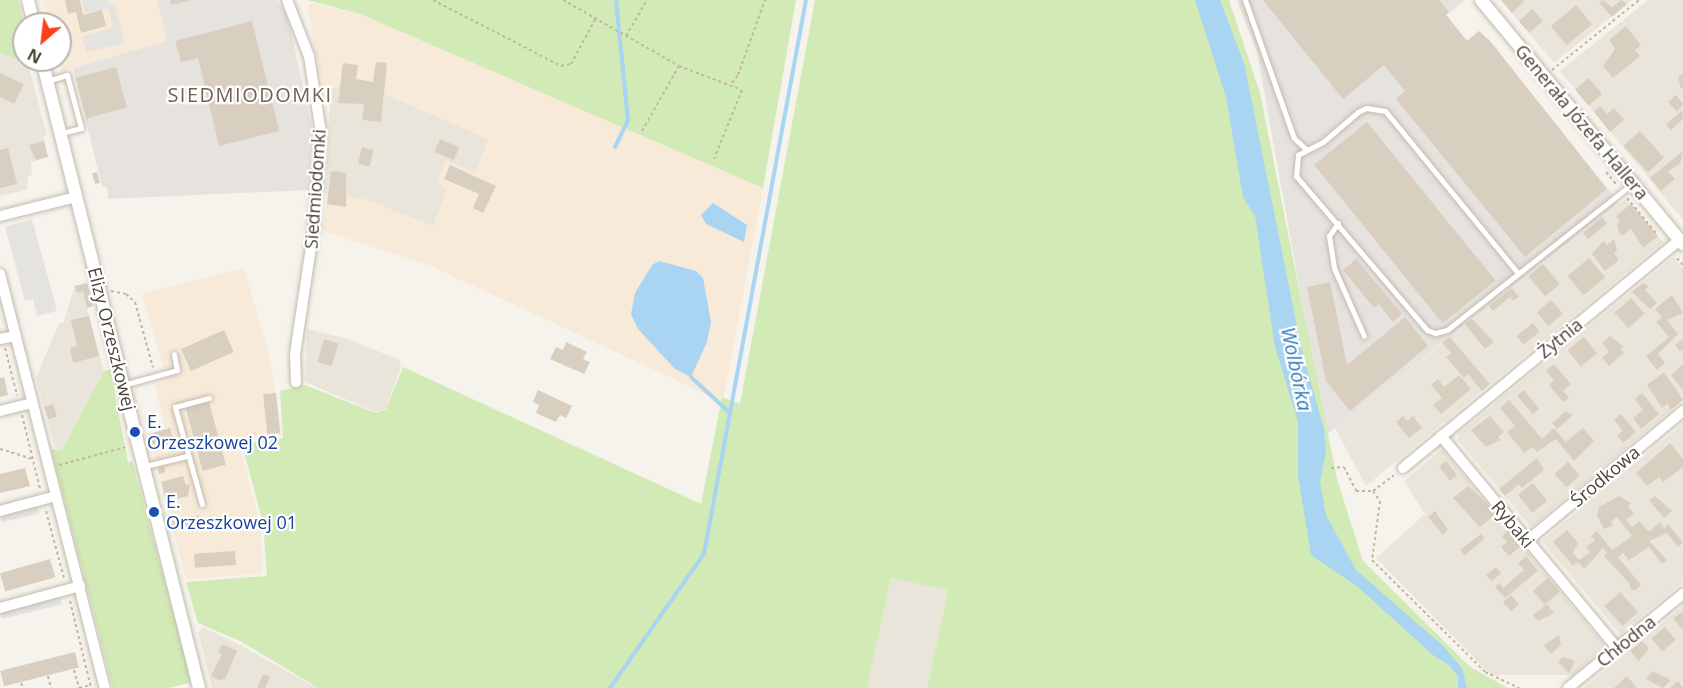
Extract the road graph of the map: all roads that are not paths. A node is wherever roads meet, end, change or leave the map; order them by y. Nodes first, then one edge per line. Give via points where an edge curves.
1 (287, 0) edge
2 (1245, 0) edge
3 (1481, 0) edge
4 (45, 72) edge
5 (47, 81) junction
6 (60, 133) junction
7 (1306, 149) junction
8 (1633, 183) junction
9 (76, 197) junction
10 (0, 216) edge
11 (1338, 223) junction
12 (1681, 242) edge
13 (1517, 272) junction
14 (0, 274) edge
15 (16, 336) junction
16 (1364, 336) dead end
17 (0, 339) edge
18 (174, 354) dead end
19 (296, 382) dead end
20 (123, 385) junction
21 (209, 398) dead end
22 (32, 403) junction
23 (0, 411) edge
24 (1683, 411) edge
25 (1441, 436) junction
26 (187, 456) junction
27 (143, 466) junction
28 (1403, 468) road end
29 (56, 496) junction
30 (202, 504) dead end
31 (0, 511) edge
32 (1527, 540) junction
33 (80, 586) junction
34 (1683, 594) edge
35 (0, 608) edge
36 (1617, 648) junction
37 (105, 688) edge
38 (200, 688) edge
39 (1568, 688) edge

1 - 19 street, Siedmiodomki via 309,56 321,133 314,227 295,354
2 - 7 lane via 1294,138
3 - 8 street, Generała Józefa Hallera
4 - 5 street, Elizy Orzeszkowej
5 - 6 street, Elizy Orzeszkowej
5 - 6 lane via 67,75 81,128
6 - 9 street, Elizy Orzeszkowej
7 - 11 lane via 1298,155 1296,176
7 - 13 lane via 1323,142 1366,108 1385,111
8 - 12 street, Generała Józefa Hallera
8 - 13 lane
9 - 10 street
9 - 20 street, Elizy Orzeszkowej
11 - 13 lane via 1427,330 1435,333 1447,330
11 - 16 lane via 1329,237 1334,268
12 - 25 street, Żytnia
14 - 15 street
15 - 17 street
15 - 22 street
18 - 20 lane via 177,370
20 - 27 street, Elizy Orzeszkowej
21 - 26 lane via 175,407
22 - 23 street
22 - 29 street
24 - 32 street, Środkowa
25 - 28 street
25 - 32 street, Rybaki
26 - 27 lane
26 - 30 lane
27 - 38 street, Elizy Orzeszkowej
29 - 31 street
29 - 33 street
32 - 36 street, Rybaki
33 - 35 street
33 - 37 street
34 - 36 street, Chłodna
36 - 39 street, Chłodna

